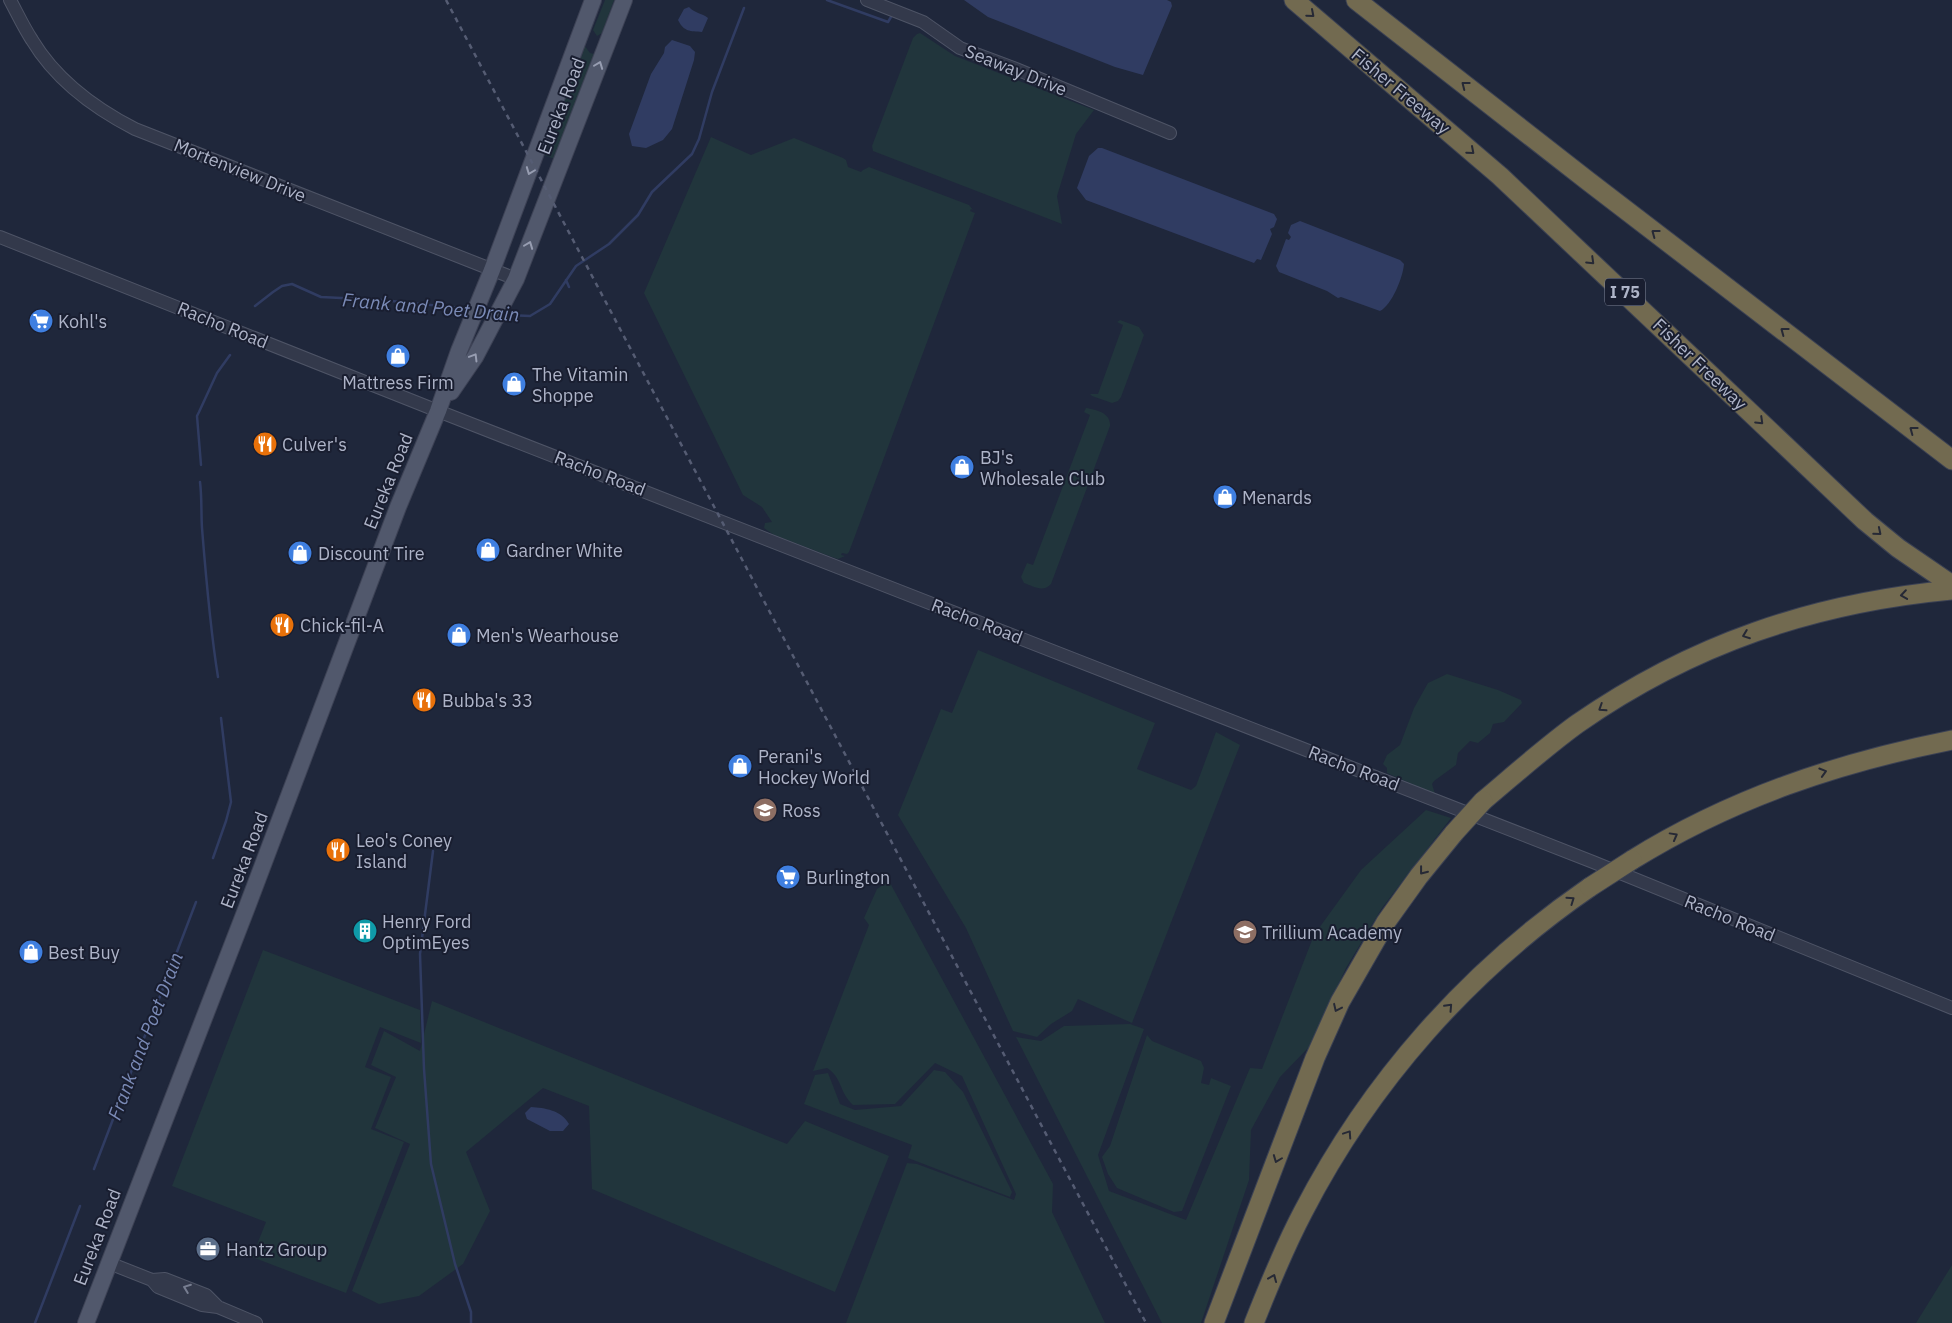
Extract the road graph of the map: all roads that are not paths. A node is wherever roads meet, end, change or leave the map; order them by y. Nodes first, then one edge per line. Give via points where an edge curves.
1 (10, 0) edge
2 (593, 0) edge
3 (624, 0) edge
4 (867, 0) edge
5 (1294, 0) edge
6 (1356, 0) edge
7 (583, 26) junction
8 (609, 38) junction
9 (1170, 133) dead end
10 (0, 237) edge
11 (492, 270) junction
12 (516, 280) junction
13 (438, 411) junction
14 (1952, 460) edge
15 (1952, 585) edge
16 (1952, 590) edge
17 (1952, 740) edge
18 (1952, 1008) edge
19 (109, 1263) junction
20 (86, 1323) edge
21 (256, 1323) edge
22 (1214, 1323) edge
23 (1254, 1323) edge

1 - 11 street, Mortenview Drive via 49,64 81,95 118,120
2 - 7 main road, Eureka Road
3 - 8 main road, Eureka Road
4 - 9 street, Seaway Drive via 923,22 960,48
5 -> 15 highway, Fisher Freeway / I 75 via 1500,176 1865,521 1916,562
14 -> 6 highway
7 - 8 main road via 591,41
7 -> 11 main road, Eureka Road
12 -> 8 main road, Eureka Road
10 - 13 street, Racho Road
11 - 12 street, Mortenview Drive
11 - 13 main road, Eureka Road
13 -> 12 main road, Eureka Road via 475,357
13 - 18 street, Racho Road via 1575,854
13 - 19 main road, Eureka Road via 398,507
16 -> 22 highway, bridge via 1887,597 1816,612 1694,656 1577,724 1483,801 1419,876 1386,922 1340,1002
23 -> 17 highway, bridge via 1286,1246 1321,1179 1364,1111 1418,1042 1477,978 1535,927 1632,860 1683,831 1771,790 1860,760
19 - 20 main road, Eureka Road
19 - 21 street via 155,1284 165,1279 206,1294 218,1306

